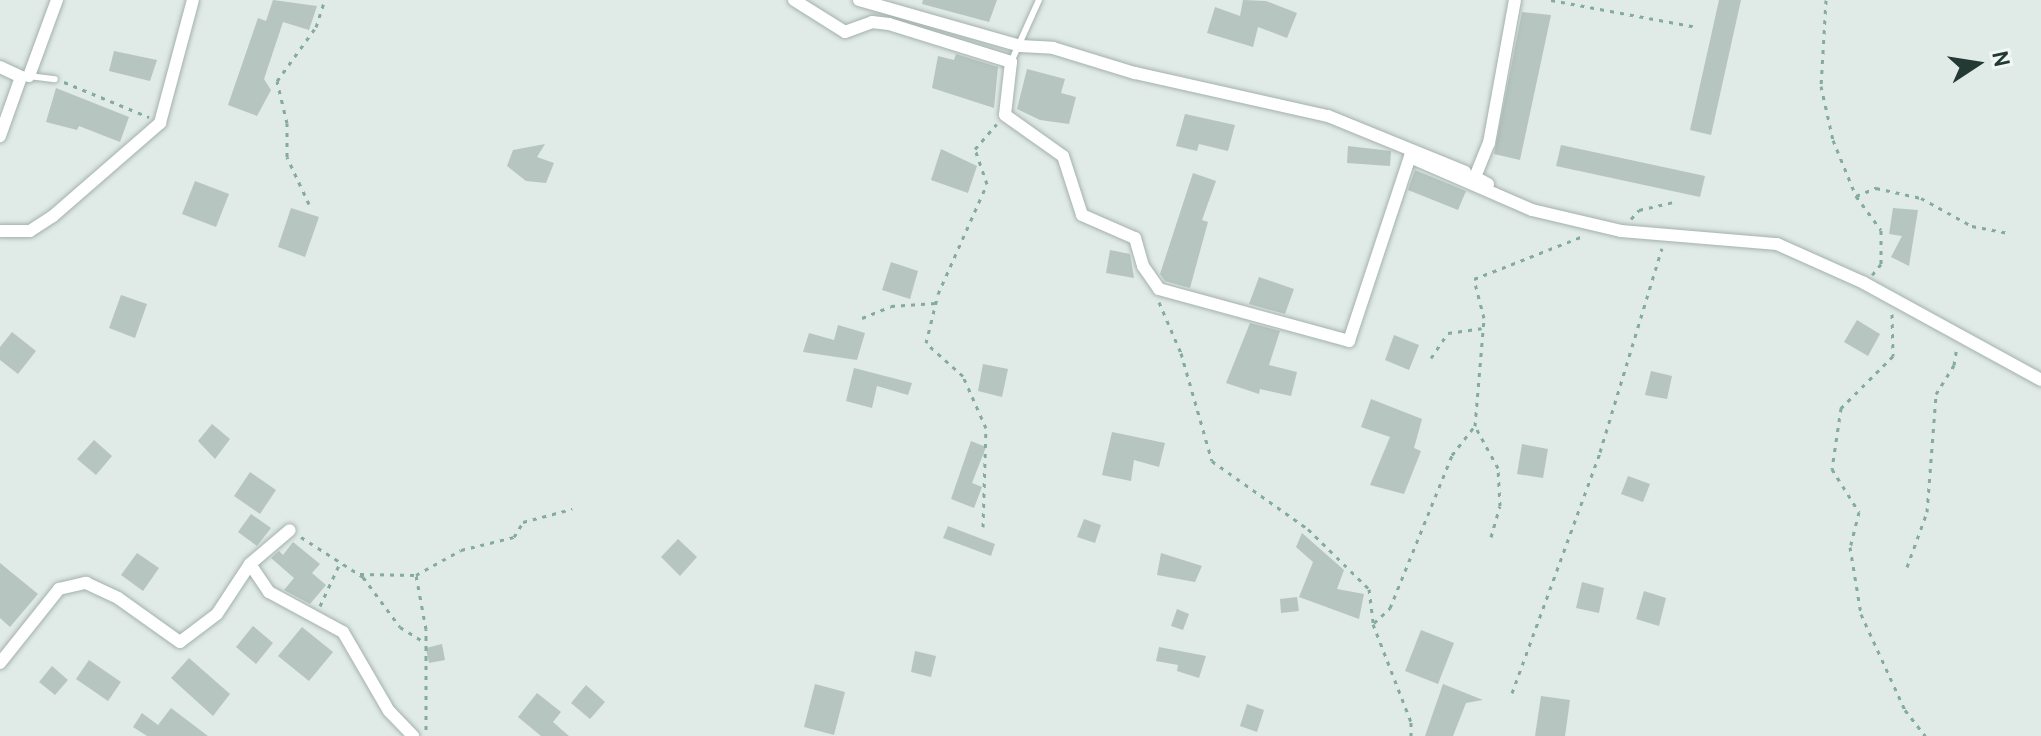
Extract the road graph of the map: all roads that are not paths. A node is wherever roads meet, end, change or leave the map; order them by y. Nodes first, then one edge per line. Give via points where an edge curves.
1 (57, 0) edge
2 (193, 0) edge
3 (794, 0) edge
4 (859, 0) edge
5 (1039, 0) edge
6 (1515, 0) edge
7 (903, 6) edge
8 (1020, 46) junction
9 (1011, 62) junction
10 (0, 67) edge
11 (25, 76) junction
12 (55, 79) road end
13 (0, 136) edge
14 (1475, 177) junction
15 (1532, 210) junction
16 (0, 231) edge
17 (2041, 380) edge
18 (290, 530) road end
19 (250, 564) junction
20 (0, 663) edge
21 (413, 736) edge

1 - 11 street
2 - 16 street via 160,123 53,216 30,231
3 - 9 street via 845,32 872,22 889,24
4 - 7 street
5 - 8 lane
6 - 14 street via 1489,143
7 - 8 street
8 - 9 lane
8 - 14 street via 1053,48 1135,73 1328,116
9 - 15 street via 1005,115 1063,156 1082,215 1135,238 1143,266 1159,289 1349,341 1410,157
10 - 11 street
11 - 12 lane
11 - 13 street
14 - 15 street
15 - 17 street via 1615,229 1777,244 1864,283
18 - 19 street
19 - 20 street via 217,614 180,642 118,598 86,583 59,589
19 - 21 street via 269,592 343,632 389,711

